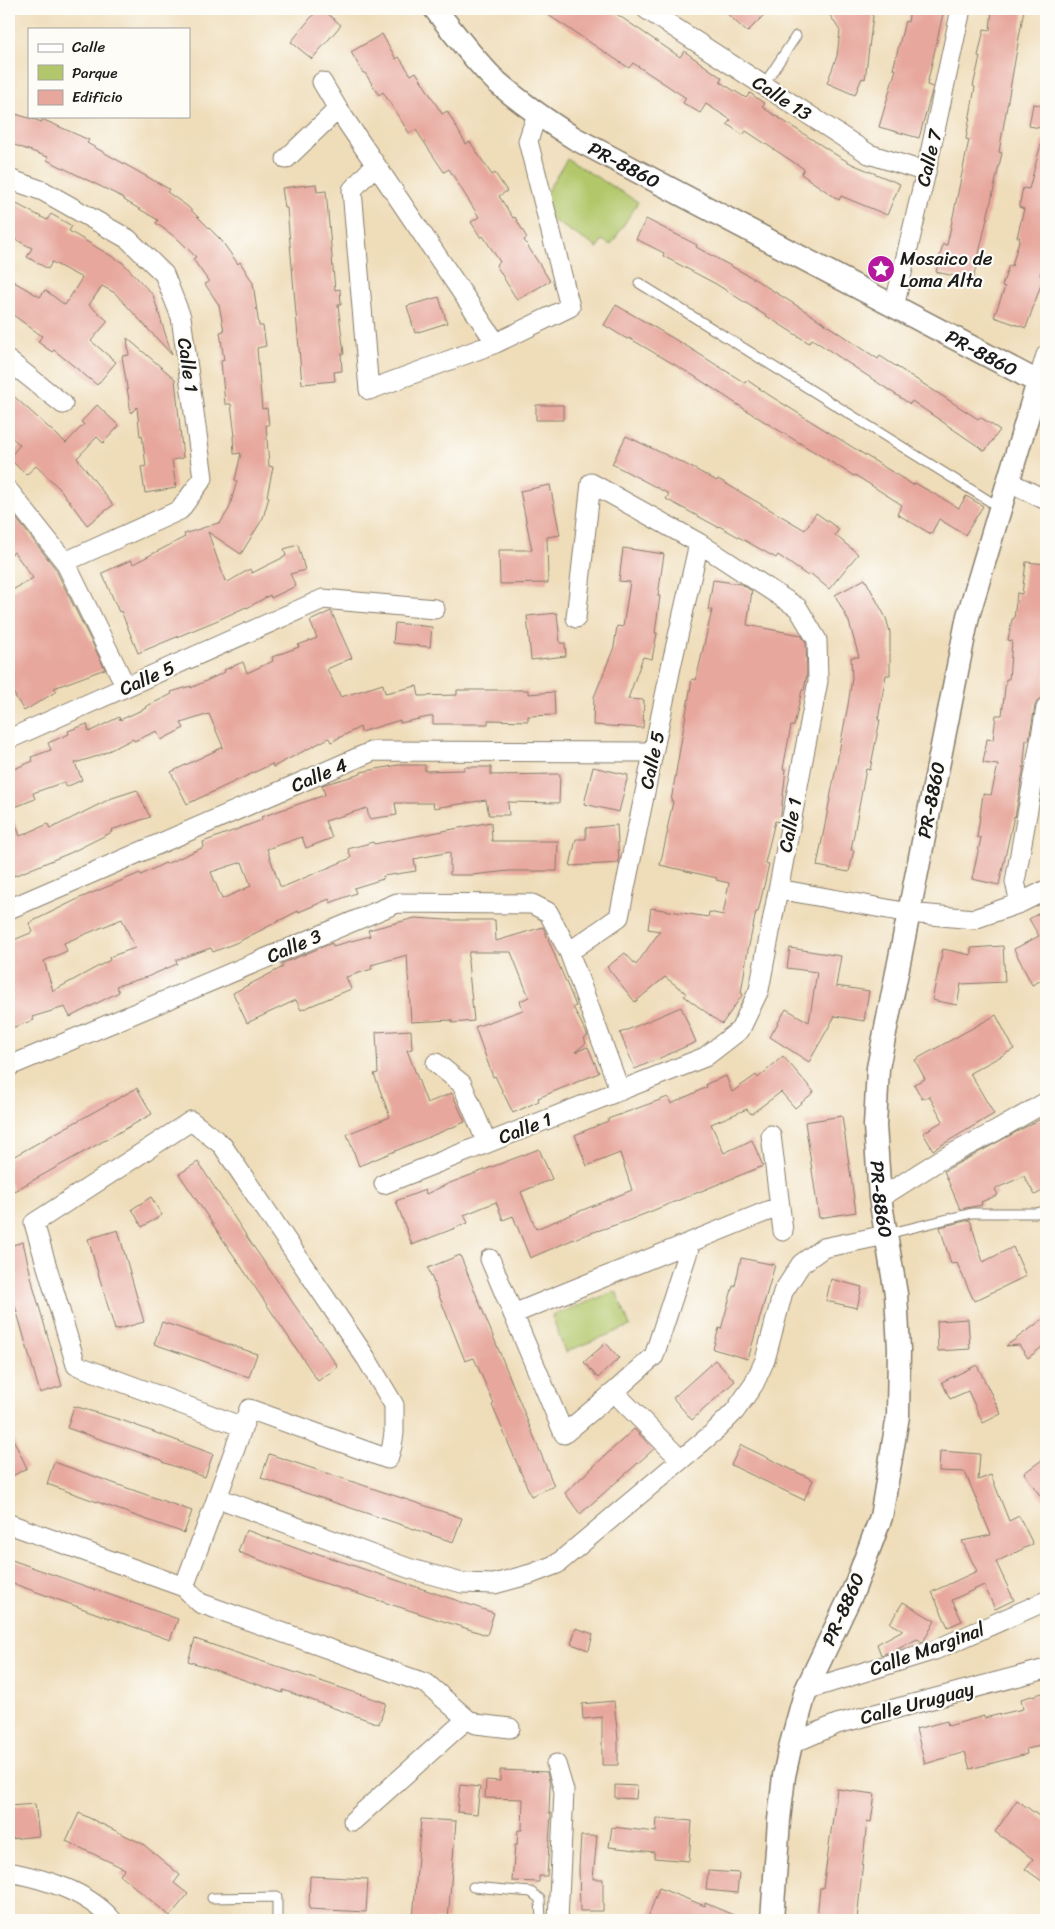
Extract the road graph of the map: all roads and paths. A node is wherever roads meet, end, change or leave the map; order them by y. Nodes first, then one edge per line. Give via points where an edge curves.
1 (435, 9) edge
2 (646, 9) edge
3 (961, 9) edge
4 (796, 36) dead end
5 (322, 82) dead end
6 (763, 86) junction
7 (338, 109) junction
8 (536, 114) junction
9 (286, 159) dead end
10 (375, 165) junction
11 (926, 172) junction
12 (9, 179) edge
13 (639, 283) dead end
14 (894, 307) junction
15 (496, 343) junction
16 (1046, 355) edge
17 (9, 360) edge
18 (1038, 382) junction
19 (63, 404) dead end
20 (1007, 481) junction
21 (9, 491) edge
22 (1046, 500) edge
23 (1000, 507) junction
24 (699, 544) junction
25 (65, 562) junction
26 (435, 609) dead end
27 (576, 618) dead end
28 (126, 687) junction
29 (1046, 708) edge
30 (9, 739) edge
31 (1043, 741) edge
32 (653, 752) junction
33 (778, 889) junction
34 (1046, 890) edge
35 (1020, 903) junction
36 (9, 909) edge
37 (910, 913) junction
38 (569, 952) junction
39 (436, 1063) dead end
40 (9, 1064) edge
41 (620, 1091) junction
42 (1046, 1102) edge
43 (771, 1135) dead end
44 (487, 1143) junction
45 (384, 1184) dead end
46 (880, 1198) junction
47 (780, 1206) junction
48 (1046, 1211) edge
49 (783, 1231) dead end
50 (886, 1234) junction
51 (691, 1242) junction
52 (490, 1259) dead end
53 (513, 1314) junction
54 (614, 1392) junction
55 (243, 1427) junction
56 (681, 1460) junction
57 (218, 1498) junction
58 (9, 1524) edge
59 (184, 1587) junction
60 (1046, 1601) edge
61 (1046, 1669) edge
62 (806, 1690) junction
63 (467, 1719) junction
64 (510, 1728) dead end
65 (791, 1744) junction
66 (556, 1764) dead end
67 (353, 1821) dead end
68 (9, 1872) edge
69 (473, 1887) dead end
70 (212, 1898) dead end
71 (112, 1920) edge
72 (277, 1920) edge
73 (541, 1920) edge
74 (558, 1920) edge
75 (772, 1920) edge

1 - 8 street, PR-8860 / PR-8860 via 496,81
2 - 6 street, Calle 13
3 - 11 street, Calle 7
4 - 6 lane
5 - 7 street
6 - 11 street, Calle 13 via 869,154
7 - 9 street
7 - 10 street
8 - 14 street, PR-8860 / PR-8860 via 574,138
8 - 15 street via 528,140 570,307
10 - 15 street
10 - 15 street via 352,190 369,390
11 - 14 street, Calle 7
12 - 25 street, Calle 1 via 43,191 128,240 164,274 181,318 203,478 180,510
13 - 23 lane
14 - 18 street, PR-8860 / PR-8860
16 - 18 street
17 - 19 street
18 - 20 street, PR-8860 / PR-8860
20 - 22 street
20 - 23 street, PR-8860 / PR-8860
21 - 25 street
23 - 37 street, PR-8860 / PR-8860 via 968,616
24 - 27 street, Calle 1 via 590,483
24 - 32 street, Calle 5
24 - 33 street, Calle 1 via 798,608 817,640 818,681
25 - 28 street
26 - 28 street, Calle 5 via 323,599
28 - 30 street, Calle 5
29 - 31 street
31 - 35 street via 1015,882
32 - 36 street, Calle 4 via 374,751
32 - 38 street, Calle 5 via 619,918
33 - 37 street
33 - 41 street, Calle 1 via 759,990 740,1030 705,1057
34 - 35 street
35 - 37 street via 974,919
37 - 46 street, PR-8860 / PR-8860 via 878,1068 875,1126
38 - 40 street, Calle 3 via 548,912 532,904 397,903
38 - 41 street, Calle 3
39 - 44 street via 462,1084
41 - 44 street, Calle 1
42 - 46 street via 940,1160
43 - 47 street
44 - 45 street, Calle 1
46 - 50 street, PR-8860 / PR-8860
47 - 49 street
47 - 51 street
48 - 50 lane via 972,1213
50 - 56 street via 823,1248 802,1264 783,1292 765,1360 754,1384 735,1411
50 - 62 street, PR-8860 / PR-8860 via 896,1294 900,1349 898,1416 881,1516 854,1589
51 - 53 street
51 - 54 street via 654,1356
52 - 53 street
53 - 54 street via 564,1434
54 - 56 street
55 - 55 street via 76,1365 34,1223 191,1121 222,1145 366,1358 394,1405 394,1434 388,1459 249,1409
55 - 57 street
56 - 57 street via 557,1564 494,1584 462,1583 408,1568
57 - 59 street
58 - 59 street
59 - 63 street via 200,1603 426,1684
60 - 62 street, Calle Marginal via 935,1650
61 - 65 street, Calle Uruguay via 837,1724
62 - 65 street, PR-8860 / PR-8860
63 - 64 street via 476,1724
63 - 67 street
65 - 75 street, PR-8860 / PR-8860 via 779,1820
66 - 74 street via 564,1791
68 - 71 street via 75,1892
69 - 73 lane via 531,1892 540,1900
70 - 72 lane via 277,1897

